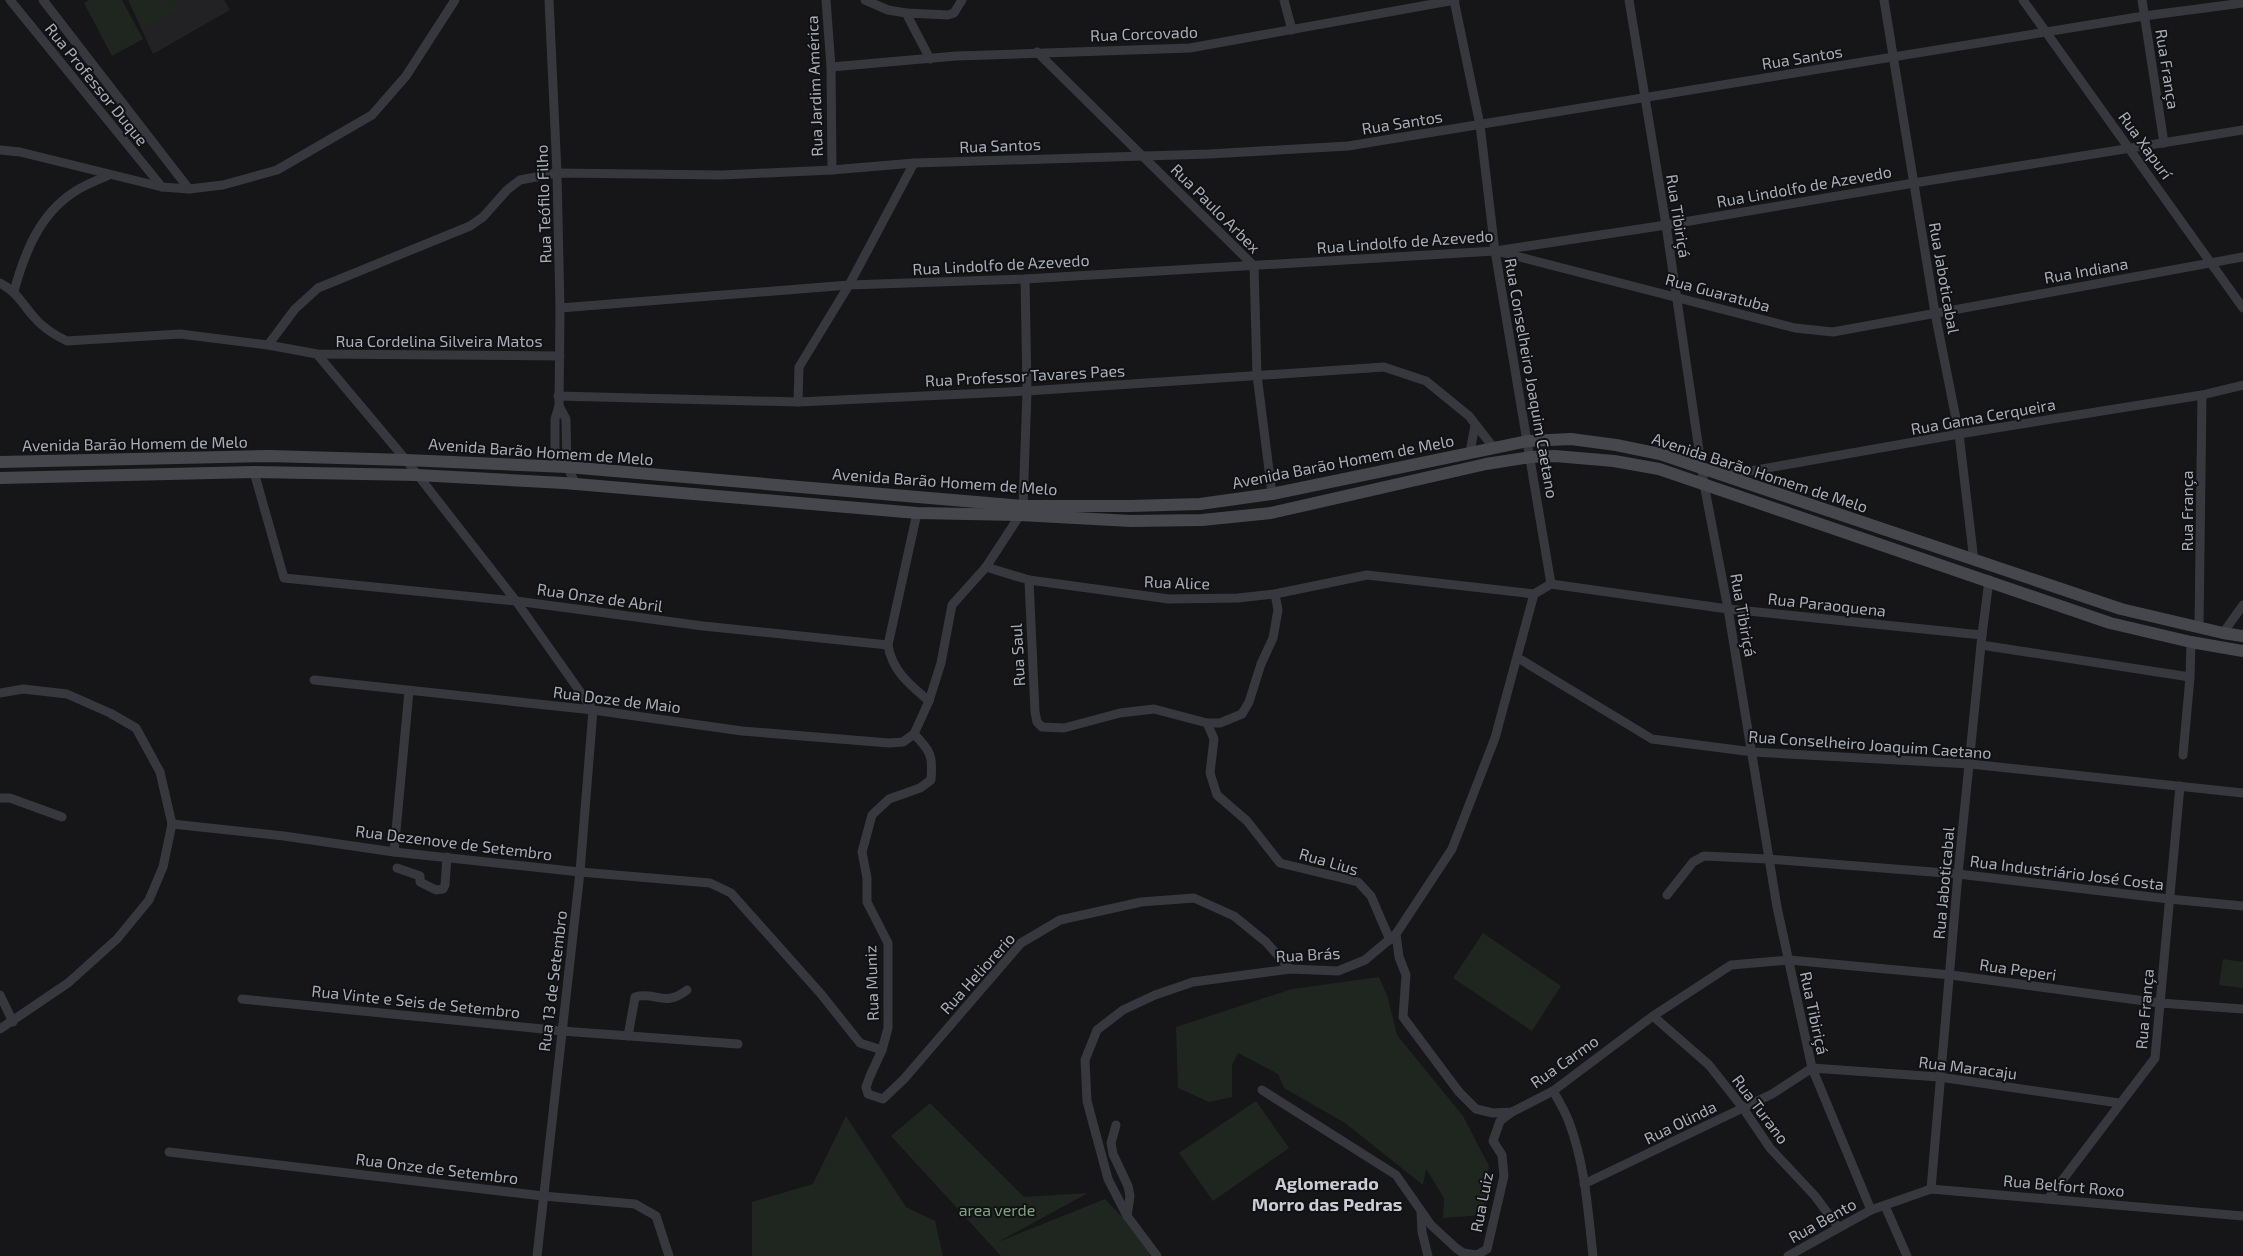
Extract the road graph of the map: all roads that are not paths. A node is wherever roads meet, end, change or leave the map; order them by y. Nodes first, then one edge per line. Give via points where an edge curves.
1 (10, 0) edge
2 (43, 0) edge
3 (455, 0) edge
4 (549, 0) edge
5 (826, 0) edge
6 (865, 0) edge
7 (962, 0) edge
8 (1284, 0) edge
9 (1455, 0) edge
10 (1629, 0) edge
11 (1884, 0) edge
12 (2023, 0) edge
13 (2142, 0) edge
14 (2243, 3) edge
15 (906, 13) junction
16 (2144, 16) junction
17 (1292, 30) junction
18 (2047, 32) junction
19 (1037, 52) junction
20 (1893, 58) junction
21 (930, 59) junction
22 (831, 67) junction
23 (1645, 97) junction
24 (1480, 125) junction
25 (2243, 130) edge
26 (2164, 143) junction
27 (2130, 149) junction
28 (0, 150) edge
29 (1142, 156) junction
30 (914, 163) junction
31 (832, 170) junction
32 (557, 173) junction
33 (109, 175) junction
34 (1914, 182) junction
35 (162, 187) junction
36 (189, 188) junction
37 (1666, 226) junction
38 (1495, 251) junction
39 (2243, 257) edge
40 (2211, 262) junction
41 (1254, 266) junction
42 (1025, 279) junction
43 (0, 283) edge
44 (849, 285) junction
45 (14, 291) junction
46 (1676, 296) junction
47 (560, 308) junction
48 (2243, 308) edge
49 (1935, 313) junction
50 (268, 345) junction
51 (317, 354) junction
52 (560, 356) junction
53 (1257, 375) junction
54 (2243, 386) edge
55 (1027, 391) junction
56 (2202, 395) junction
57 (558, 396) junction
58 (798, 402) junction
59 (1475, 425) junction
60 (1959, 434) junction
61 (1528, 441) junction
62 (1492, 447) junction
63 (1470, 452) junction
64 (270, 456) junction
65 (1531, 457) junction
66 (406, 460) junction
67 (0, 462) edge
68 (561, 467) junction
69 (1702, 467) junction
70 (254, 472) junction
71 (418, 475) junction
72 (1728, 475) junction
73 (0, 478) edge
74 (576, 484) junction
75 (1704, 484) junction
76 (1272, 494) junction
77 (1022, 510) junction
78 (918, 513) junction
79 (1974, 560) junction
80 (986, 567) junction
81 (1029, 580) junction
82 (1989, 580) junction
83 (1551, 584) junction
84 (1275, 594) junction
85 (1534, 594) junction
86 (516, 600) junction
87 (2243, 605) edge
88 (1728, 609) junction
89 (2199, 627) junction
90 (2223, 633) junction
91 (1982, 634) junction
92 (2243, 636) edge
93 (2191, 642) junction
94 (888, 645) junction
95 (1981, 645) junction
96 (2243, 651) edge
97 (1518, 658) junction
98 (2190, 677) junction
99 (314, 680) dead end
100 (409, 691) junction
101 (0, 693) edge
102 (929, 701) junction
103 (593, 710) junction
104 (1207, 723) junction
105 (914, 734) junction
106 (1753, 752) junction
107 (2183, 755) dead end
108 (1970, 764) junction
109 (2180, 786) junction
110 (2243, 793) edge
111 (0, 798) edge
112 (62, 817) dead end
113 (172, 824) junction
114 (394, 852) junction
115 (447, 858) junction
116 (1768, 859) junction
117 (397, 868) dead end
118 (580, 872) junction
119 (1958, 874) junction
120 (1666, 895) dead end
121 (2169, 899) junction
122 (2243, 906) edge
123 (1393, 937) junction
124 (1789, 960) junction
125 (1290, 969) junction
126 (1951, 975) junction
127 (688, 990) dead end
128 (0, 995) edge
129 (242, 999) dead end
130 (2160, 1003) junction
131 (2243, 1009) edge
132 (1653, 1016) junction
133 (13, 1022) junction
134 (0, 1029) edge
135 (562, 1031) junction
136 (628, 1036) junction
137 (738, 1044) dead end
138 (882, 1050) junction
139 (1812, 1068) junction
140 (1940, 1077) junction
141 (1262, 1090) dead end
142 (1553, 1091) junction
143 (868, 1094) joint
144 (2120, 1103) junction
145 (1743, 1108) junction
146 (1512, 1112) junction
147 (1116, 1125) dead end
148 (169, 1152) dead end
149 (1584, 1184) junction
150 (1931, 1189) junction
151 (543, 1196) junction
152 (2048, 1199) junction
153 (1884, 1206) junction
154 (1871, 1210) junction
155 (1421, 1211) junction
156 (1127, 1216) junction
157 (2243, 1216) edge
158 (1838, 1226) junction
159 (1489, 1252) edge
160 (537, 1256) edge
161 (669, 1256) edge
162 (1157, 1256) edge
163 (1428, 1256) edge
164 (1593, 1256) edge
165 (1788, 1256) edge
166 (1907, 1256) edge

1 - 35 street, Rua Professor Duque
2 - 36 street, Rua Professor Duque
3 - 36 street via 406,76 372,115 277,170 223,185
4 - 32 street, Rua Teófilo Filho
5 - 22 street, Rua Jardim América
6 - 15 street via 888,10
7 - 15 street via 954,13 948,15
8 - 17 street
9 - 17 street, Rua Corcovado
9 - 24 street, Rua Conselheiro Joaquim Caetano
10 - 23 street, Rua Tibiriçá
11 - 20 street, Rua Jaboticabal
12 - 18 street, Rua Xapurí
13 - 16 street, Rua França
14 - 16 street, Rua Santos
15 - 21 street
16 - 18 street, Rua Santos
16 - 26 street, Rua França
17 - 19 street, Rua Corcovado via 1190,48
18 - 20 street, Rua Santos
18 - 27 street, Rua Xapurí
19 - 21 street, Rua Corcovado
19 - 29 street, Rua Paulo Arbex
20 - 23 street, Rua Santos
20 - 34 street, Rua Jaboticabal
21 - 22 street, Rua Corcovado
22 - 31 street, Rua Jardim América
23 - 24 street, Rua Santos
23 - 37 street, Rua Tibiriçá
24 - 29 street, Rua Santos via 1348,146
24 - 38 street, Rua Conselheiro Joaquim Caetano
25 - 26 street, Rua Lindolfo de Azevedo
26 - 27 street, Rua Lindolfo de Azevedo
27 - 34 street, Rua Lindolfo de Azevedo
27 - 40 street, Rua Xapurí
28 - 33 street via 20,152
29 - 30 street, Rua Santos
29 - 41 street, Rua Paulo Arbex
30 - 31 street, Rua Santos
30 - 44 street
31 - 32 street, Rua Santos via 722,175
32 - 47 street, Rua Teófilo Filho
32 - 50 street, Rua Santos via 520,180 484,217 470,226 318,288 295,309
33 - 35 street
33 - 45 street via 75,191 46,215 23,260
34 - 37 street, Rua Lindolfo de Azevedo
34 - 49 street, Rua Jaboticabal
35 - 36 street
37 - 38 street, Rua Lindolfo de Azevedo
37 - 46 street, Rua Tibiriçá
38 - 41 street, Rua Lindolfo de Azevedo
38 - 46 street, Rua Guaratuba
38 - 61 street, Rua Conselheiro Joaquim Caetano
39 - 40 street, Rua Indiana
40 - 48 street, Rua Xapurí
40 - 49 street, Rua Indiana
41 - 42 street, Rua Lindolfo de Azevedo
41 - 53 street, Rua Paulo Arbex
42 - 44 street, Rua Lindolfo de Azevedo
42 - 55 street
43 - 45 street
44 - 47 street, Rua Lindolfo de Azevedo
44 - 58 street via 799,367
45 - 50 street, Rua Cordelina Silveira Matos via 33,317 51,333 67,341 180,334
46 - 49 street, Rua Guaratuba via 1795,328 1833,332
46 - 69 street, Rua Tibiriçá
47 - 52 street, Rua Teófilo Filho
49 - 60 street, Rua Jaboticabal
50 - 51 street, Rua Cordelina Silveira Matos
51 - 52 street, Rua Cordelina Silveira Matos
51 - 66 street
52 - 57 street, Rua Teófilo Filho
53 - 55 street, Rua Professor Tavares Paes
53 - 59 street, Rua Professor Tavares Paes via 1384,368 1426,381 1469,416
53 - 76 street, Rua Paulo Arbex
54 - 56 street, Rua Gama Cerqueira
55 - 58 street, Rua Professor Tavares Paes
55 - 77 street
56 - 60 street, Rua Gama Cerqueira
56 - 89 street, Rua França
57 - 58 street, Rua Professor Tavares Paes
57 - 68 street, Rua Teófilo Filho via 566,419
59 - 62 street, Rua Professor Tavares Paes
59 - 63 street
60 - 72 street, Rua Gama Cerqueira
60 - 79 street, Rua Jaboticabal
61 - 62 main road, Avenida Barão Homem de Melo
61 - 65 street, Rua Conselheiro Joaquim Caetano
61 - 69 main road, Avenida Barão Homem de Melo via 1571,439 1616,445
62 - 63 main road, Avenida Barão Homem de Melo
63 - 76 main road, Avenida Barão Homem de Melo
64 - 66 main road, Avenida Barão Homem de Melo
64 - 67 main road, Avenida Barão Homem de Melo
64 - 70 main road via 257,461
65 - 75 main road, Avenida Barão Homem de Melo via 1614,461 1659,469
65 - 77 main road, Avenida Barão Homem de Melo via 1486,464 1271,513 1202,520 1132,521
65 - 83 street, Rua Conselheiro Joaquim Caetano
66 - 68 main road, Avenida Barão Homem de Melo
66 - 71 street
68 - 74 street
68 - 77 main road, Avenida Barão Homem de Melo
69 - 72 main road, Avenida Barão Homem de Melo
69 - 75 street, Rua Tibiriçá
70 - 71 main road, Avenida Barão Homem de Melo
70 - 73 main road, Avenida Barão Homem de Melo
70 - 86 street, Rua Onze de Abril via 284,578
71 - 74 main road, Avenida Barão Homem de Melo
71 - 86 street
72 - 79 main road, Avenida Barão Homem de Melo
74 - 78 main road, Avenida Barão Homem de Melo
75 - 82 main road, Avenida Barão Homem de Melo
75 - 88 street, Rua Tibiriçá
76 - 77 main road, Avenida Barão Homem de Melo via 1200,504
77 - 78 main road, Avenida Barão Homem de Melo via 977,514
77 - 80 street
78 - 94 street
79 - 89 main road, Avenida Barão Homem de Melo via 2121,609
80 - 81 street, Rua Alice
80 - 102 street via 952,606 941,663
81 - 84 street, Rua Alice via 1169,599
81 - 104 street, Rua Saul via 1035,712 1042,727 1064,728 1120,713 1154,709
82 - 91 street, Rua Jaboticabal
82 - 93 main road, Avenida Barão Homem de Melo via 2110,623
83 - 85 street
83 - 88 street, Rua Paraoquena
84 - 85 street, Rua Alice via 1367,575
84 - 104 street via 1278,610 1273,638 1249,702 1242,714 1220,723
85 - 97 street, Rua Brás
86 - 94 street, Rua Onze de Abril via 703,626
86 - 103 street
87 - 90 street
88 - 91 street, Rua Paraoquena
88 - 106 street, Rua Tibiriçá
89 - 90 main road, Avenida Barão Homem de Melo
90 - 92 main road, Avenida Barão Homem de Melo
91 - 95 street, Rua Jaboticabal
93 - 96 main road, Avenida Barão Homem de Melo
93 - 98 street
94 - 102 street via 897,670
95 - 98 street
95 - 108 street, Rua Jaboticabal
97 - 106 street, Rua Conselheiro Joaquim Caetano via 1652,739
97 - 123 street, Rua Brás via 1495,738 1452,849
98 - 107 street
99 - 100 street, Rua Doze de Maio
100 - 103 street, Rua Doze de Maio
100 - 114 street
101 - 113 street via 23,689 67,694 136,728 160,772
102 - 105 street
103 - 105 street, Rua Doze de Maio via 742,731 889,743 903,742
103 - 118 street, Rua 13 de Setembro
104 - 123 street, Rua Lius via 1214,739 1210,773 1217,795 1247,822 1280,863 1358,882 1371,896
105 - 138 street, Rua Muniz via 928,748 932,762 931,780 920,788 889,799 872,815 862,852 868,902 888,943 888,1028
106 - 108 street, Rua Conselheiro Joaquim Caetano
106 - 116 street, Rua Tibiriçá
108 - 109 street, Rua Conselheiro Joaquim Caetano
108 - 119 street, Rua Jaboticabal
109 - 110 street, Rua Conselheiro Joaquim Caetano
109 - 121 street, Rua França
111 - 112 street via 10,798
113 - 114 street, Rua Dezenove de Setembro
113 - 133 street via 164,867 150,900 117,939 68,983
114 - 115 street, Rua Dezenove de Setembro
115 - 117 street via 443,889 427,887 420,882 420,876
115 - 118 street, Rua Dezenove de Setembro
116 - 119 street, Rua Industriário José Costa
116 - 120 street, Rua Industriário José Costa via 1704,856 1693,862
116 - 124 street, Rua Tibiriçá
118 - 135 street, Rua 13 de Setembro
118 - 138 street, Rua Dezenove de Setembro via 710,883 731,892 860,1043
119 - 121 street, Rua Industriário José Costa
119 - 126 street, Rua Jaboticabal
121 - 122 street, Rua Industriário José Costa
121 - 130 street, Rua França
123 - 125 street, Rua Brás via 1365,960 1338,971
123 - 146 street, Rua Carmo via 1406,975 1403,1017 1459,1092 1476,1109 1493,1113
124 - 126 street, Rua Peperi
124 - 132 street, Rua Carmo via 1731,965
124 - 139 street, Rua Tibiriçá
125 - 143 street, Rua Heliorerio via 1266,942 1234,916 1194,898 1141,902 1060,920 1021,943 883,1099
125 - 156 street, Rua Brás via 1193,982 1123,1010 1097,1030 1084,1060 1087,1101 1108,1179
126 - 130 street, Rua Peperi
126 - 140 street, Rua Jaboticabal
127 - 136 street via 666,1000 635,997
128 - 133 street
129 - 135 street, Rua Vinte e Seis de Setembro
130 - 131 street, Rua Peperi
130 - 144 street, Rua França via 2155,1058
132 - 142 street, Rua Carmo
132 - 145 street, Rua Turano via 1709,1065
133 - 134 street
135 - 136 street, Rua Vinte e Seis de Setembro
135 - 151 street, Rua 13 de Setembro
136 - 137 street, Rua Vinte e Seis de Setembro
138 - 143 street, Rua Muniz via 866,1087
139 - 140 street, Rua Maracaju
139 - 145 street, Rua Olinda
139 - 154 street, Rua Tibiriçá
140 - 144 street, Rua Maracaju
140 - 150 street, Rua Jaboticabal
141 - 155 street via 1396,1175
142 - 146 street, Rua Carmo
142 - 149 street via 1569,1120
144 - 152 street, Rua França
145 - 149 street, Rua Olinda
145 - 158 street, Rua Turano via 1770,1148 1816,1196
146 - 159 street, Rua Luiz via 1500,1121 1493,1141 1502,1155 1504,1176
147 - 156 street via 1111,1143 1128,1186
148 - 151 street, Rua Onze de Setembro
149 - 164 street
150 - 152 street, Rua Belfort Roxo
150 - 153 street, Rua Belfort Roxo
151 - 160 street, Rua 13 de Setembro
151 - 161 street, Rua Onze de Setembro via 635,1204 656,1216
152 - 157 street, Rua Belfort Roxo
153 - 154 street
153 - 166 street
154 - 158 street, Rua Bento
155 - 159 street via 1431,1225 1463,1253 1477,1255
155 - 163 street
156 - 162 street, Rua Brás
158 - 165 street, Rua Bento

